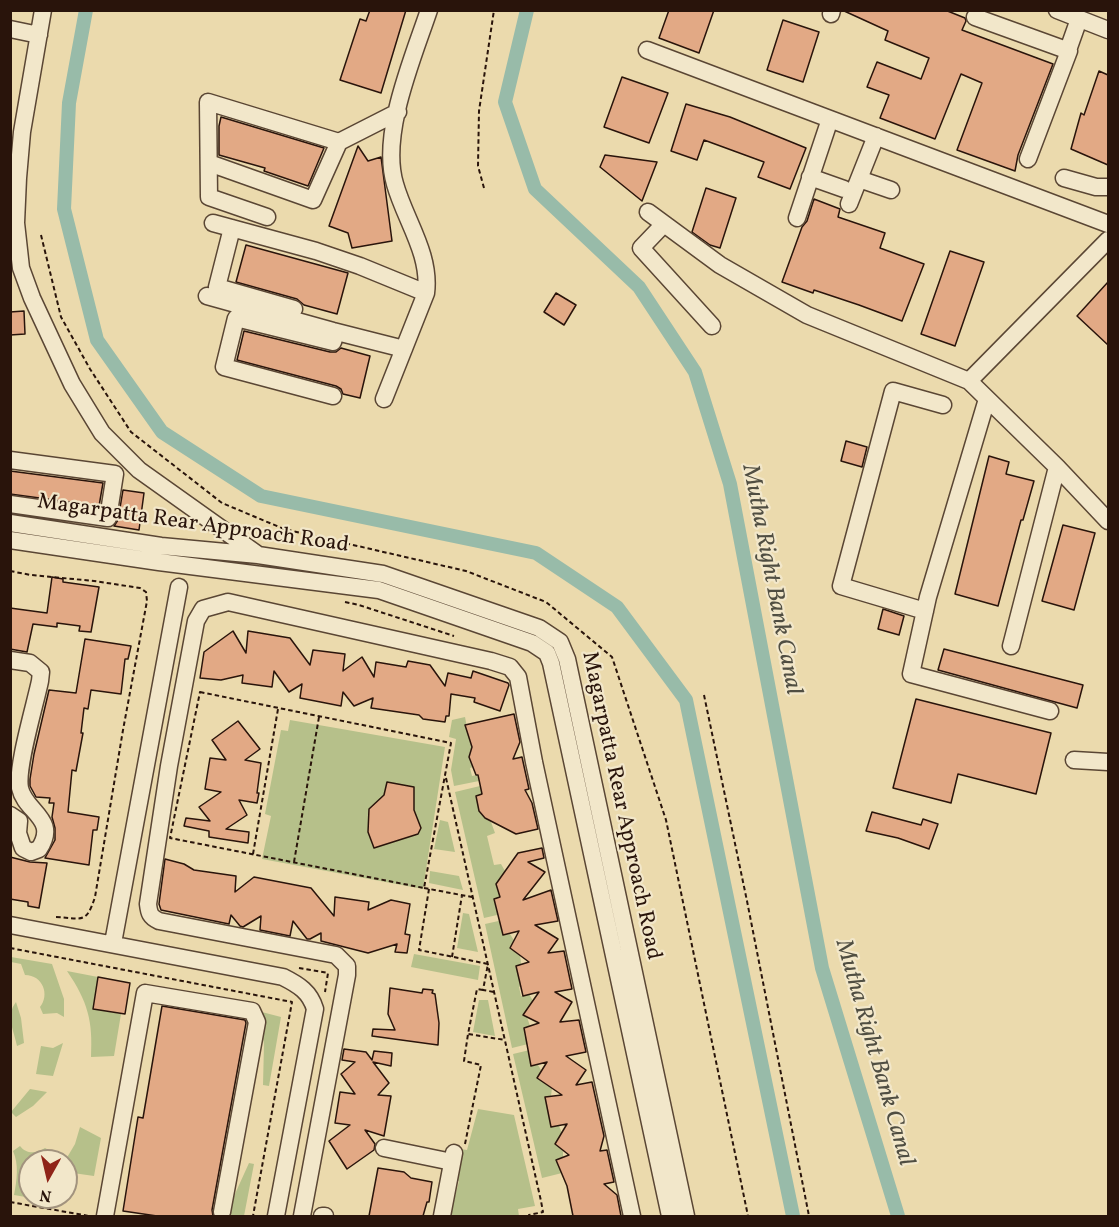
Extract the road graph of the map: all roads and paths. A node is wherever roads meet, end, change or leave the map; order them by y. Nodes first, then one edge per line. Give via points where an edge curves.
1 (43, 10) edge
2 (429, 10) edge
3 (494, 10) edge
4 (1057, 10) edge
5 (975, 17) dead end
6 (1079, 19) junction
7 (10, 28) edge
8 (1108, 30) edge
9 (39, 35) junction
10 (647, 50) dead end
11 (1068, 50) junction
12 (398, 112) junction
13 (830, 119) junction
14 (876, 136) junction
15 (339, 142) junction
16 (1028, 159) dead end
17 (209, 163) junction
18 (810, 177) junction
19 (1064, 178) dead end
20 (859, 179) junction
21 (1108, 187) edge
22 (484, 188) dead end
23 (891, 190) dead end
24 (648, 212) dead end
25 (267, 217) dead end
26 (797, 219) dead end
27 (213, 223) dead end
28 (664, 224) junction
29 (1108, 224) edge
30 (232, 228) junction
31 (41, 235) dead end
32 (1108, 240) edge
33 (426, 293) junction
34 (207, 296) dead end
35 (306, 312) dead end
36 (712, 326) dead end
37 (336, 332) junction
38 (404, 349) junction
39 (969, 381) junction
40 (333, 396) dead end
41 (384, 399) dead end
42 (987, 399) junction
43 (943, 405) dead end
44 (10, 460) edge
45 (1057, 467) junction
46 (10, 504) edge
47 (1108, 521) edge
48 (10, 523) edge
49 (10, 540) edge
50 (258, 555) junction
51 (10, 572) edge
52 (274, 575) junction
53 (179, 587) dead end
54 (336, 600) dead end
55 (925, 611) junction
56 (459, 638) dead end
57 (1011, 646) dead end
58 (10, 660) edge
59 (704, 695) dead end
60 (278, 708) junction
61 (1050, 711) dead end
62 (319, 716) junction
63 (1074, 760) dead end
64 (145, 762) junction
65 (1108, 762) edge
66 (169, 766) junction
67 (445, 775) junction
68 (10, 815) edge
69 (253, 854) junction
70 (294, 862) junction
71 (424, 888) junction
72 (429, 889) junction
73 (462, 895) junction
74 (472, 897) junction
75 (76, 920) dead end
76 (10, 925) edge
77 (113, 943) junction
78 (10, 948) edge
79 (452, 957) junction
80 (488, 964) junction
81 (293, 967) dead end
82 (483, 990) junction
83 (494, 992) junction
84 (324, 996) dead end
85 (468, 1034) junction
86 (505, 1040) junction
87 (384, 1148) dead end
88 (457, 1153) junction
89 (10, 1202) edge
90 (277, 1209) edge
91 (303, 1211) edge
92 (222, 1212) dead end
93 (89, 1216) edge
94 (105, 1216) edge
95 (253, 1216) edge
96 (442, 1216) edge
97 (529, 1216) edge
98 (632, 1216) edge
99 (669, 1216) edge
100 (686, 1216) edge
101 (748, 1216) edge
102 (809, 1216) edge

1 - 9 street
2 - 12 street
3 - 22 path via 479,111 478,166
4 - 6 street
5 - 11 street
6 - 8 street
6 - 11 street
7 - 9 street
9 - 50 street via 22,132 16,223 21,268 32,298 72,384 102,433 139,470
10 - 13 street
11 - 16 street
12 - 15 street
12 - 33 street via 390,163 425,262
13 - 14 street
13 - 18 street
14 - 20 street
14 - 29 street
15 - 17 street via 314,200
15 - 17 street via 208,102
17 - 25 street via 209,196
18 - 20 street via 846,197
18 - 26 street
19 - 21 street
20 - 23 street
24 - 28 street
27 - 30 street
28 - 36 street via 641,248
28 - 39 street via 720,265 807,315
30 - 33 street via 316,250
30 - 35 street via 217,287
31 - 101 path via 61,317 131,432 222,503 284,529 466,571 546,602 612,657 666,820
32 - 39 street
33 - 38 street
34 - 37 street
37 - 38 street
37 - 40 street via 333,342 236,318 224,367
38 - 41 street
39 - 42 street
42 - 45 street
42 - 55 street
43 - 55 street via 892,391 841,586
44 - 46 street via 115,474 108,518
45 - 47 street
45 - 57 street
48 - 50 street, Magarpatta Rear Approach Road via 161,546
49 - 52 street, Magarpatta Rear Approach Road
50 - 52 street
50 - 100 street, Magarpatta Rear Approach Road via 383,574 539,628 560,642 567,659
51 - 75 path via 94,580 146,592 145,622 95,897 90,912 84,919
52 - 99 street, Magarpatta Rear Approach Road via 379,590 532,643 547,653
53 - 64 street
54 - 56 path
55 - 61 street via 911,674
58 - 68 street via 30,663 40,672 20,776 22,794 45,824 39,849 31,852 23,848 19,821
59 - 102 path
60 - 62 path
60 - 69 path
60 - 69 path via 200,692 170,838
62 - 67 path via 451,743
62 - 70 path
63 - 65 street
64 - 66 street
64 - 77 street
66 - 91 street via 148,904 152,918 336,955 347,966
66 - 98 street via 196,621 203,609 212,605 228,602 510,667 518,677
67 - 71 path
67 - 74 path
69 - 70 path
70 - 71 path
71 - 72 path
72 - 73 path
72 - 79 path via 419,950
73 - 74 path
73 - 79 path
74 - 80 path
76 - 77 street
77 - 90 street via 284,977 300,985 312,998 315,1009
78 - 95 path via 292,1002
79 - 80 path
80 - 82 path
80 - 83 path
81 - 84 path via 328,973
82 - 83 path
82 - 85 path via 477,989
83 - 86 path
85 - 86 path
85 - 88 path via 464,1061 481,1065
86 - 97 path via 543,1212
87 - 88 street
88 - 96 street
89 - 93 path
90 - 91 street
92 - 94 street via 256,1022 252,1011 145,993

